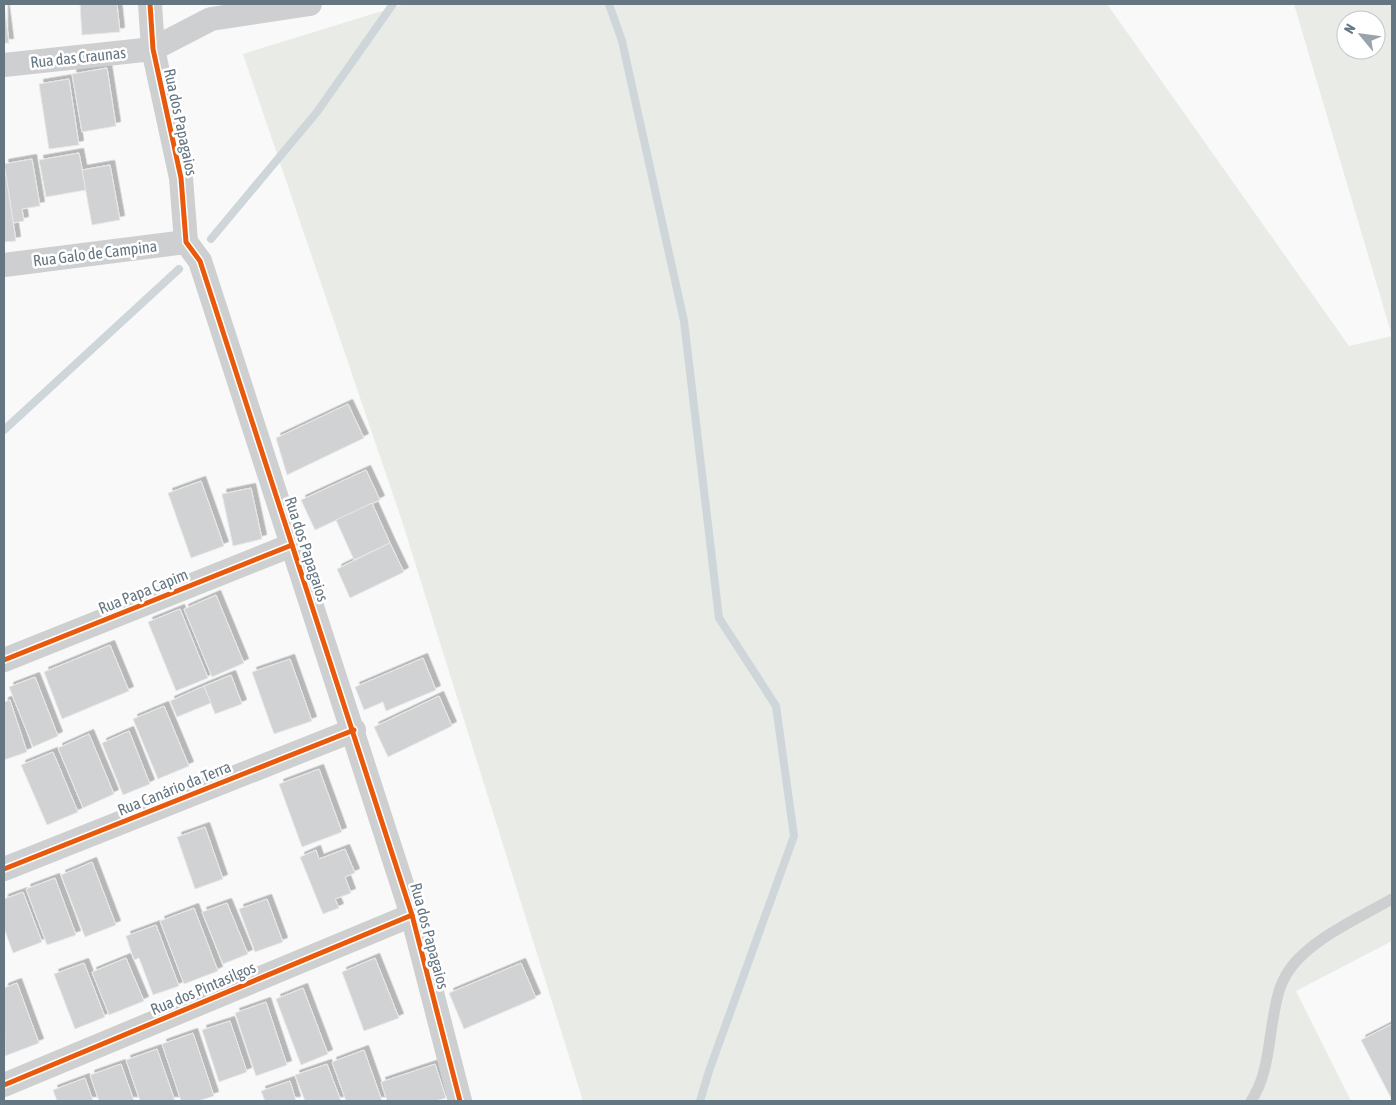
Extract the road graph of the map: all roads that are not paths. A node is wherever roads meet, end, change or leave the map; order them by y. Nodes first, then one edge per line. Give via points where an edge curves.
1 (150, 4) edge
2 (310, 4) edge
3 (152, 49) junction
4 (4, 65) edge
5 (186, 242) junction
6 (4, 265) edge
7 (292, 545) junction
8 (4, 660) edge
9 (354, 730) junction
10 (4, 869) edge
11 (1392, 899) edge
12 (412, 915) junction
13 (4, 1085) edge
14 (460, 1101) edge
15 (1251, 1101) edge

1 - 3 street, Rua dos Papagaios
2 - 3 street via 211,19
3 - 4 street, Rua das Craunas
3 - 5 street, Rua dos Papagaios via 181,178
5 - 6 street, Rua Galo de Campina
5 - 7 street, Rua dos Papagaios via 200,261
7 - 8 street, Rua Papa Capim
7 - 9 street, Rua dos Papagaios
9 - 10 street, Rua Canário da Terra
9 - 12 street, Rua dos Papagaios
11 - 15 lane via 1330,934 1300,958 1285,976 1276,1003 1266,1065
12 - 13 street, Rua dos Pintasilgos
12 - 14 street, Rua dos Papagaios

